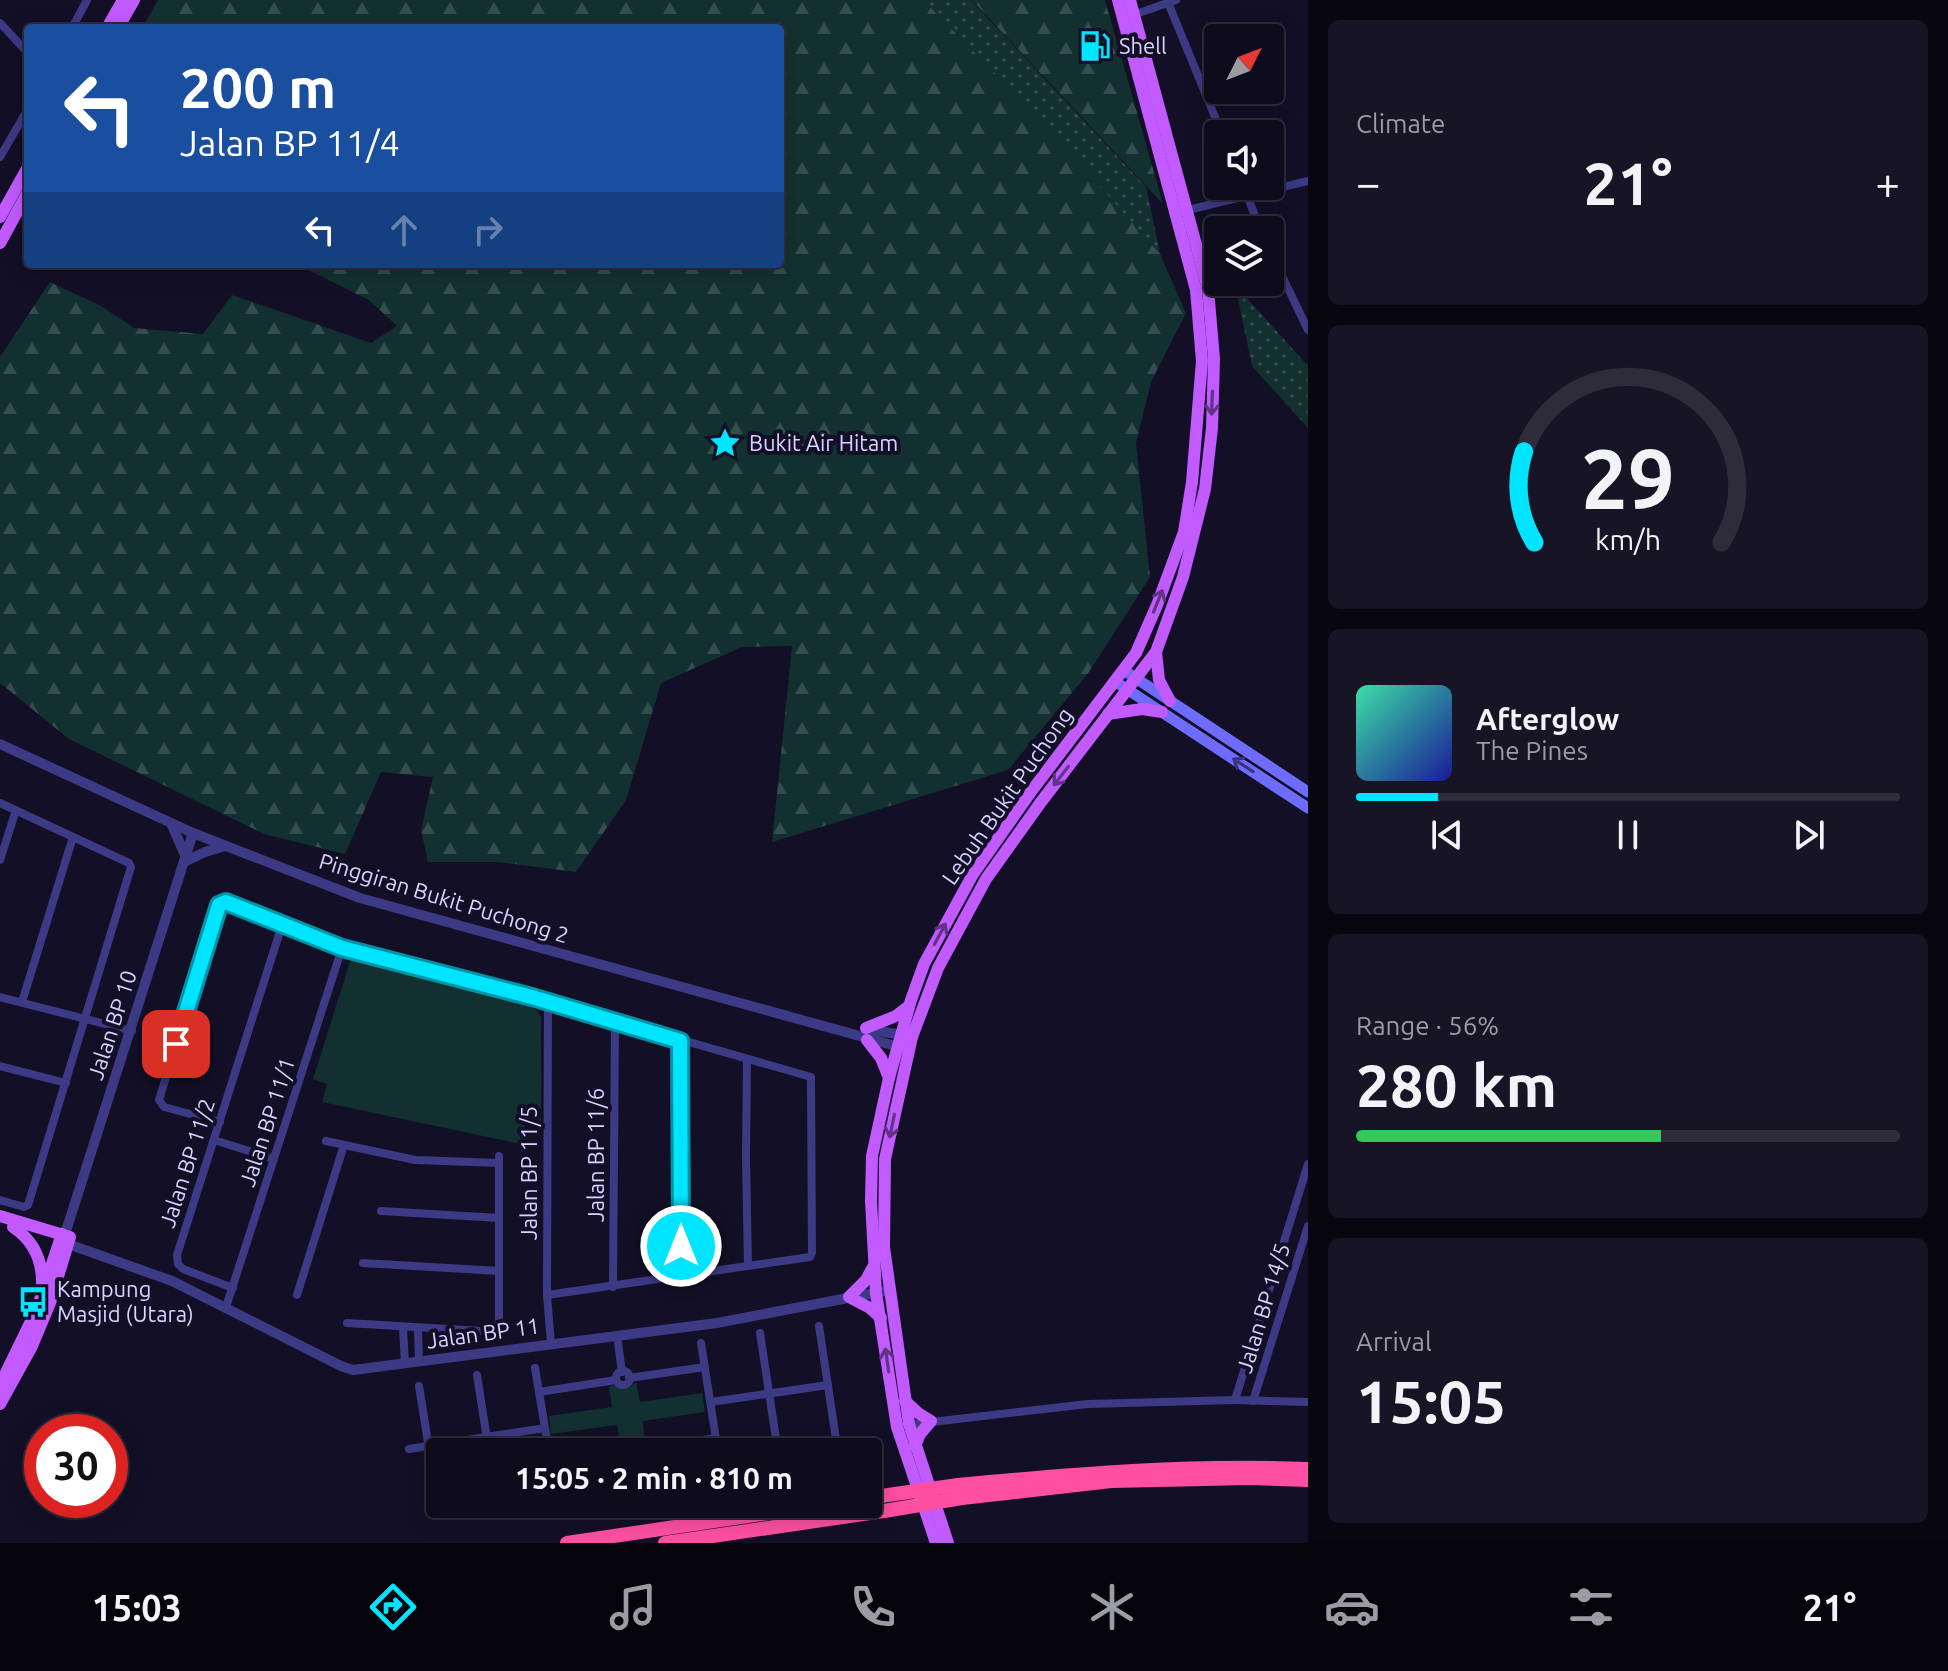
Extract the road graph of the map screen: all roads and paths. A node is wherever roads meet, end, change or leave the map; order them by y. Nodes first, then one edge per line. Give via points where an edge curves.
1 (87, 0) edge
2 (123, 0) edge
3 (134, 0) edge
4 (1118, 0) edge
5 (1130, 0) edge
6 (1170, 1) edge
7 (1133, 15) junction
8 (0, 23) edge
9 (74, 24) edge
10 (109, 24) edge
11 (120, 24) edge
12 (24, 49) edge
13 (1131, 50) junction
14 (24, 115) edge
15 (1217, 120) edge
16 (1, 151) edge
17 (24, 174) edge
18 (1308, 181) edge
19 (1284, 184) edge
20 (24, 199) edge
21 (1216, 200) edge
22 (1181, 212) junction
23 (0, 217) edge
24 (0, 243) edge
25 (1284, 280) edge
26 (1308, 330) edge
27 (1189, 534) junction
28 (1156, 652) junction
29 (1120, 676) junction
30 (1132, 684) junction
31 (1166, 707) junction
32 (1108, 714) junction
33 (0, 744) edge
34 (1290, 780) junction
35 (1283, 792) junction
36 (1308, 792) edge
37 (0, 803) edge
38 (1308, 808) edge
39 (16, 810) junction
40 (171, 823) junction
41 (193, 833) junction
42 (73, 837) junction
43 (225, 846) junction
44 (185, 859) junction
45 (0, 860) edge
46 (282, 925) junction
47 (342, 948) junction
48 (0, 997) edge
49 (22, 1002) junction
50 (548, 1002) junction
51 (909, 1006) junction
52 (86, 1020) junction
53 (615, 1023) junction
54 (132, 1031) junction
55 (866, 1034) junction
56 (680, 1041) junction
57 (905, 1042) junction
58 (747, 1059) junction
59 (2, 1066) edge
60 (889, 1078) junction
61 (0, 1079) edge
62 (66, 1083) junction
63 (220, 1122) junction
64 (214, 1140) junction
65 (326, 1141) dead end
66 (344, 1145) junction
67 (274, 1159) junction
68 (1308, 1164) edge
69 (0, 1200) edge
70 (381, 1211) dead end
71 (0, 1216) edge
72 (499, 1218) junction
73 (0, 1223) edge
74 (1308, 1226) edge
75 (13, 1227) junction
76 (65, 1237) junction
77 (1306, 1237) edge
78 (363, 1263) dead end
79 (874, 1263) junction
80 (748, 1266) junction
81 (499, 1271) junction
82 (681, 1277) junction
83 (613, 1287) junction
84 (233, 1288) junction
85 (890, 1290) junction
86 (876, 1293) junction
87 (297, 1295) dead end
88 (547, 1295) junction
89 (849, 1297) junction
90 (40, 1301) junction
91 (226, 1307) junction
92 (881, 1318) junction
93 (347, 1323) dead end
94 (819, 1326) dead end
95 (403, 1328) junction
96 (418, 1329) junction
97 (760, 1333) dead end
98 (617, 1335) junction
99 (701, 1343) dead end
100 (551, 1344) junction
101 (419, 1362) junction
102 (405, 1364) junction
103 (705, 1367) junction
104 (535, 1368) dead end
105 (477, 1375) dead end
106 (623, 1377) junction
107 (0, 1385) edge
108 (828, 1385) junction
109 (419, 1386) dead end
110 (539, 1392) junction
111 (769, 1394) junction
112 (1235, 1400) junction
113 (905, 1401) junction
114 (1253, 1401) junction
115 (711, 1402) junction
116 (1308, 1402) edge
117 (0, 1404) edge
118 (931, 1421) junction
119 (903, 1426) junction
120 (545, 1428) junction
121 (487, 1437) junction
122 (427, 1438) edge
123 (480, 1438) edge
124 (547, 1438) edge
125 (716, 1438) edge
126 (776, 1438) edge
127 (836, 1438) edge
128 (426, 1446) edge
129 (915, 1446) junction
130 (409, 1449) dead end
131 (1308, 1469) edge
132 (1308, 1480) edge
133 (960, 1491) junction
134 (882, 1501) edge
135 (735, 1518) edge
136 (795, 1518) edge
137 (567, 1543) edge
138 (665, 1543) edge
139 (936, 1543) edge
140 (948, 1543) edge

1 - 9 street
2 - 10 main road
3 - 11 main road
4 - 7 main road
4 - 13 main road, Lebuh Bukit Puchong
5 - 7 main road, Lebuh Bukit Puchong
6 - 7 street
6 - 15 street
7 - 13 main road
7 - 22 main road, Lebuh Bukit Puchong
8 - 12 street
13 - 22 main road, Lebuh Bukit Puchong
14 - 16 street
17 - 23 main road
18 - 19 street
20 - 24 main road
21 - 22 street
22 - 27 main road, Lebuh Bukit Puchong via 1208,289 1214,359 1205,489
25 - 26 street
27 - 28 main road, Lebuh Bukit Puchong via 1183,577
29 -> 27 main road, Lebuh Bukit Puchong via 1141,642
28 - 30 main road, Lebuh Bukit Puchong
28 - 31 main road
29 - 30 main road
51 -> 29 main road, Lebuh Bukit Puchong via 924,964 973,874
30 - 31 main road
30 - 32 main road, Lebuh Bukit Puchong
31 - 32 main road
31 - 34 main road
35 -> 31 main road
32 -> 57 main road, Lebuh Bukit Puchong via 986,879
33 - 40 street, Pinggiran Bukit Puchong 2
34 - 35 main road
34 - 36 main road
35 - 38 main road
37 - 39 street
39 - 42 street
39 - 45 street
40 - 41 street, Pinggiran Bukit Puchong 2
40 - 44 street
41 - 43 street, Pinggiran Bukit Puchong 2
41 - 44 street, Jalan BP 10
42 - 49 street
42 - 52 street via 131,865
43 - 44 street
43 - 55 street, Pinggiran Bukit Puchong 2 via 360,898
44 - 54 street, Jalan BP 10
46 - 47 street
46 - 63 street, Jalan BP 11/2
46 - 63 street via 226,902 219,905 159,1100 164,1107
47 - 50 street
47 - 67 street, Jalan BP 11/1
48 - 49 street
49 - 52 street
50 - 53 street
50 - 88 street, Jalan BP 11/5
51 - 55 main road
51 - 57 main road, Lebuh Bukit Puchong
52 - 54 street
52 - 62 street
53 - 56 street
53 - 83 street, Jalan BP 11/6
54 - 76 street, Jalan BP 10
55 - 57 street, Pinggiran Bukit Puchong 2
55 - 60 main road
56 - 58 street
56 - 82 street
57 - 60 main road, Lebuh Bukit Puchong
57 -> 85 main road, Lebuh Bukit Puchong via 885,1159 884,1247
58 - 80 street
58 - 80 street via 811,1077 810,1257
59 - 61 street
59 - 62 street
60 - 79 main road, Lebuh Bukit Puchong via 872,1156
62 - 69 street via 28,1205
63 - 64 street, Jalan BP 11/2
64 - 67 street
64 - 84 street, Jalan BP 11/2 via 178,1264
65 - 66 street
66 - 72 street via 415,1160 499,1160
66 - 87 street
67 - 84 street, Jalan BP 11/1
68 - 112 street
70 - 72 street
71 - 76 main road
72 - 81 street
73 - 75 main road
74 - 77 street, Jalan BP 14/5
75 - 76 main road
75 - 90 main road via 29,1240 39,1261
76 - 90 main road
76 - 91 street, Jalan BP 11
76 - 117 main road via 50,1303
77 - 114 street, Jalan BP 14/5
78 - 81 street
79 - 86 main road, Lebuh Bukit Puchong
79 - 89 main road
80 - 82 street
81 - 96 street via 499,1322 492,1329
82 - 83 street
83 - 88 street
84 - 91 street, Jalan BP 11/1
85 - 86 street, Jalan BP 11
85 - 113 main road, Lebuh Bukit Puchong
86 - 89 street, Jalan BP 11
86 - 92 main road, Lebuh Bukit Puchong
88 - 100 street, Jalan BP 11/5
89 - 92 main road
89 - 98 street, Jalan BP 11 via 717,1323
90 - 107 main road
91 - 102 street, Jalan BP 11 via 341,1366 367,1370
119 -> 92 main road, Lebuh Bukit Puchong
93 - 95 street
94 - 108 street
95 - 96 street
95 - 102 street
96 - 101 street
97 - 111 street
98 - 100 street, Jalan BP 11
98 - 106 street
99 - 103 street
100 - 101 street, Jalan BP 11
101 - 102 street, Jalan BP 11
103 - 106 street
103 - 115 street
104 - 110 street
105 - 121 street
106 - 110 street
108 - 111 street
108 - 127 street
109 - 122 street
110 - 120 street
111 - 115 street
111 - 126 street
112 - 114 street
112 - 118 street via 1088,1404
113 - 118 main road
113 - 119 main road, Lebuh Bukit Puchong
114 - 116 street
115 - 125 street
118 - 119 street
118 - 129 main road
119 - 129 main road, Lebuh Bukit Puchong
119 - 139 main road, Lebuh Bukit Puchong
120 - 121 street
120 - 124 street
121 - 123 street
128 - 130 street
129 - 140 main road, Lebuh Bukit Puchong
131 - 133 highway via 1108,1471
132 - 133 highway via 1111,1481
133 - 134 highway, bridge
135 - 137 highway
136 - 138 highway

